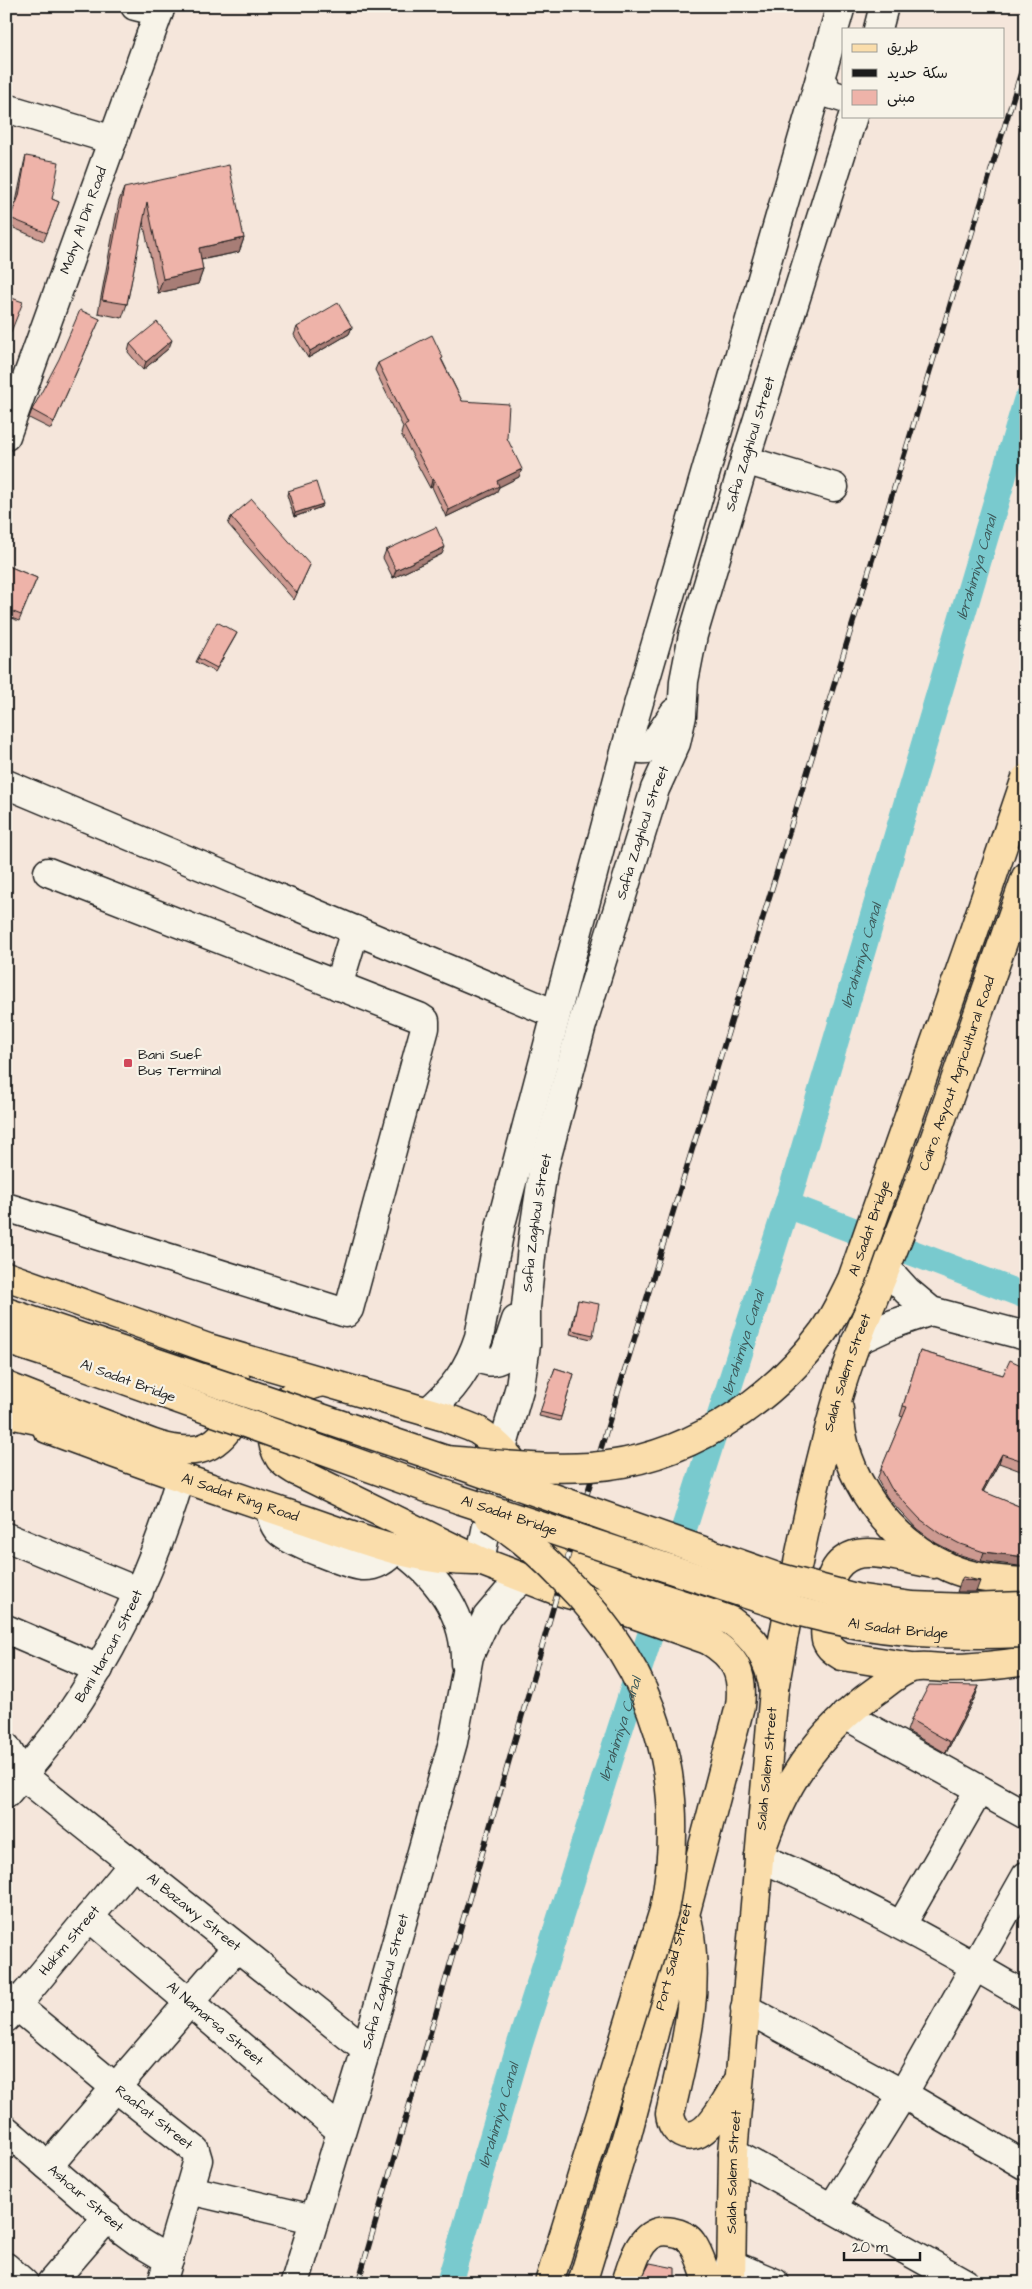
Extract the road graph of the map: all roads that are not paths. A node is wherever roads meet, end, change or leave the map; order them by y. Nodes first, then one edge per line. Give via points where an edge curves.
1 (841, 6) edge
2 (884, 6) edge
3 (152, 8) edge
4 (878, 28) edge
5 (820, 79) junction
6 (842, 98) edge
7 (6, 108) edge
8 (852, 118) edge
9 (113, 140) junction
10 (798, 155) junction
11 (836, 170) junction
12 (6, 436) edge
13 (745, 460) junction
14 (834, 487) dead end
15 (682, 698) junction
16 (630, 733) junction
17 (1026, 778) edge
18 (6, 784) edge
19 (48, 872) dead end
20 (1026, 877) edge
21 (1018, 921) edge
22 (355, 930) junction
23 (338, 986) junction
24 (555, 1014) junction
25 (6, 1207) edge
26 (887, 1269) junction
27 (6, 1276) edge
28 (527, 1297) junction
29 (931, 1311) junction
30 (6, 1312) edge
31 (1026, 1336) edge
32 (6, 1340) edge
33 (856, 1342) junction
34 (208, 1348) junction
35 (85, 1352) junction
36 (474, 1353) junction
37 (325, 1382) junction
38 (6, 1386) edge
39 (838, 1396) junction
40 (427, 1412) junction
41 (6, 1413) edge
42 (162, 1446) junction
43 (502, 1449) junction
44 (446, 1460) junction
45 (180, 1479) junction
46 (458, 1499) junction
47 (6, 1537) edge
48 (399, 1550) junction
49 (480, 1561) junction
50 (950, 1568) junction
51 (524, 1578) junction
52 (1026, 1582) edge
53 (139, 1592) junction
54 (616, 1595) junction
55 (1026, 1606) edge
56 (712, 1627) junction
57 (6, 1629) edge
58 (1026, 1633) edge
59 (1026, 1661) edge
60 (912, 1668) junction
61 (99, 1669) junction
62 (464, 1677) junction
63 (774, 1690) junction
64 (845, 1714) junction
65 (6, 1747) edge
66 (14, 1785) edge
67 (979, 1790) junction
68 (1026, 1815) edge
69 (758, 1858) junction
70 (133, 1864) junction
71 (1026, 1876) edge
72 (686, 1912) junction
73 (89, 1918) junction
74 (902, 1924) junction
75 (237, 1947) junction
76 (976, 1966) junction
77 (1026, 1996) edge
78 (189, 2003) junction
79 (10, 2007) edge
80 (745, 2008) junction
81 (366, 2050) junction
82 (738, 2080) junction
83 (116, 2088) junction
84 (903, 2094) junction
85 (6, 2130) edge
86 (340, 2130) junction
87 (733, 2153) junction
88 (48, 2166) junction
89 (1026, 2166) edge
90 (190, 2190) junction
91 (832, 2208) junction
92 (108, 2217) junction
93 (313, 2219) junction
94 (6, 2267) edge
95 (165, 2271) edge
96 (730, 2274) edge
97 (24, 2283) edge
98 (51, 2283) edge
99 (294, 2283) edge
100 (549, 2283) edge
101 (582, 2283) edge
102 (626, 2283) edge
103 (709, 2283) edge
104 (775, 2283) edge
105 (965, 2283) edge

1 - 5 street, Safia Zaghloul Street
2 - 4 street
3 - 9 street, Mohy Al Din Road
5 - 6 street via 830,94
5 - 10 street, Safia Zaghloul Street
7 - 9 street
8 - 11 street, Safia Zaghloul Street
9 - 12 street, Mohy Al Din Road
10 - 11 street via 811,149 825,151
10 - 16 street, Safia Zaghloul Street
11 - 13 street, Safia Zaghloul Street
13 - 14 street
13 - 15 street, Safia Zaghloul Street via 693,635
15 - 16 street via 651,748 640,750 634,746
15 - 28 street, Safia Zaghloul Street via 676,743 643,827 582,1026 543,1171
16 - 24 street, Safia Zaghloul Street
17 - 44 main road, Al Sadat Bridge, bridge via 852,1278 829,1322 806,1354 786,1375 738,1414 711,1431 653,1455 582,1468
18 - 22 street
19 - 23 street
20 - 21 main road, Cairo, Asyout Agricultural Road
21 - 26 main road, Cairo, Asyout Agricultural Road
22 - 23 street
22 - 24 street
23 - 25 street via 422,1019 425,1024 346,1313
24 - 36 street, Safia Zaghloul Street via 501,1224 480,1337
26 - 29 street via 907,1292
26 - 33 main road, Salah Salem Street
27 - 34 main road
28 - 36 street via 504,1357 484,1362
28 - 43 street, Safia Zaghloul Street via 526,1345 520,1386
29 - 31 street
29 - 33 street via 893,1324
30 - 35 main road, Al Sadat Bridge
32 - 35 main road, Al Sadat Bridge
33 - 39 main road, Salah Salem Street
34 - 37 main road
34 - 42 main road via 230,1366 238,1383 240,1400 235,1418 225,1434 211,1445 194,1450
35 - 44 main road, Al Sadat Bridge, bridge
35 - 46 main road, Al Sadat Bridge, bridge
36 - 40 street, Safia Zaghloul Street via 456,1385
37 - 40 main road
37 - 49 main road via 301,1388 282,1405 274,1428 276,1451 281,1461 296,1472
38 - 42 main road
39 - 50 main road via 846,1451 867,1496 903,1538
39 - 63 main road, Salah Salem Street via 811,1499
40 - 43 main road via 476,1430
41 - 42 main road
41 - 45 main road, Al Sadat Ring Road
43 - 49 street, Safia Zaghloul Street
43 - 54 main road via 524,1476 556,1537 569,1552 595,1571
44 - 55 main road, Al Sadat Bridge, bridge via 748,1568 833,1592 912,1606
45 - 48 main road, Al Sadat Ring Road
45 - 53 street, Bani Haroun Street
46 - 58 main road, Al Sadat Bridge, bridge via 833,1620 929,1634
46 - 100 main road, bridge via 501,1524 540,1555 600,1618 645,1693 666,1757 672,1795 674,1834 664,1910
47 - 53 street
48 - 49 main road, Al Sadat Ring Road via 443,1560
48 - 62 street, Safia Zaghloul Street via 435,1579 447,1596 462,1636
49 - 51 main road
50 - 52 main road
50 - 60 main road via 867,1552 843,1560 829,1580 825,1630 833,1651 842,1656
51 - 54 main road via 558,1592
51 - 62 street, Safia Zaghloul Street via 487,1617 469,1656
53 - 61 street, Bani Haroun Street
54 - 56 main road
56 - 63 main road via 730,1621 756,1643 765,1657
56 - 72 main road, Port Said Street via 740,1674 742,1690
57 - 61 street
59 - 60 main road
60 - 64 main road via 888,1681
61 - 66 street, Bani Haroun Street via 63,1724
62 - 81 street, Safia Zaghloul Street via 453,1742
63 - 69 main road, Salah Salem Street
64 - 67 street
64 - 69 main road via 806,1758 783,1794
65 - 66 street
66 - 70 street, Al Bazawy Street
67 - 68 street
67 - 74 street
69 - 74 street via 827,1886
69 - 80 main road, Salah Salem Street
70 - 73 street, Hakim Street
70 - 75 street, Al Bazawy Street
71 - 76 street
72 - 82 main road via 694,1970 693,1999 671,2122 682,2134 690,2136 705,2130
72 - 101 main road, Port Said Street via 627,2135
73 - 78 street, Al Namarsa Street
73 - 79 street, Hakim Street
74 - 76 street
75 - 78 street
75 - 81 street, Al Bazawy Street
76 - 77 street
76 - 84 street
78 - 83 street
78 - 86 street, Al Namarsa Street
79 - 83 street, Raafat Street
80 - 82 main road, Salah Salem Street
80 - 84 street
81 - 86 street, Safia Zaghloul Street
82 - 87 main road, Salah Salem Street
83 - 88 street
83 - 90 street, Raafat Street via 195,2150 198,2160
84 - 89 street
84 - 91 street
85 - 88 street, Ashour Street
86 - 93 street, Safia Zaghloul Street
87 - 91 street
87 - 96 main road, Salah Salem Street
88 - 92 street, Ashour Street
90 - 93 street
90 - 95 street, Raafat Street
91 - 105 street
92 - 95 street, Ashour Street
92 - 98 street
93 - 99 street, Safia Zaghloul Street
94 - 97 street
96 - 104 street
102 - 103 main road via 640,2244 651,2234 665,2230 680,2233 691,2241

